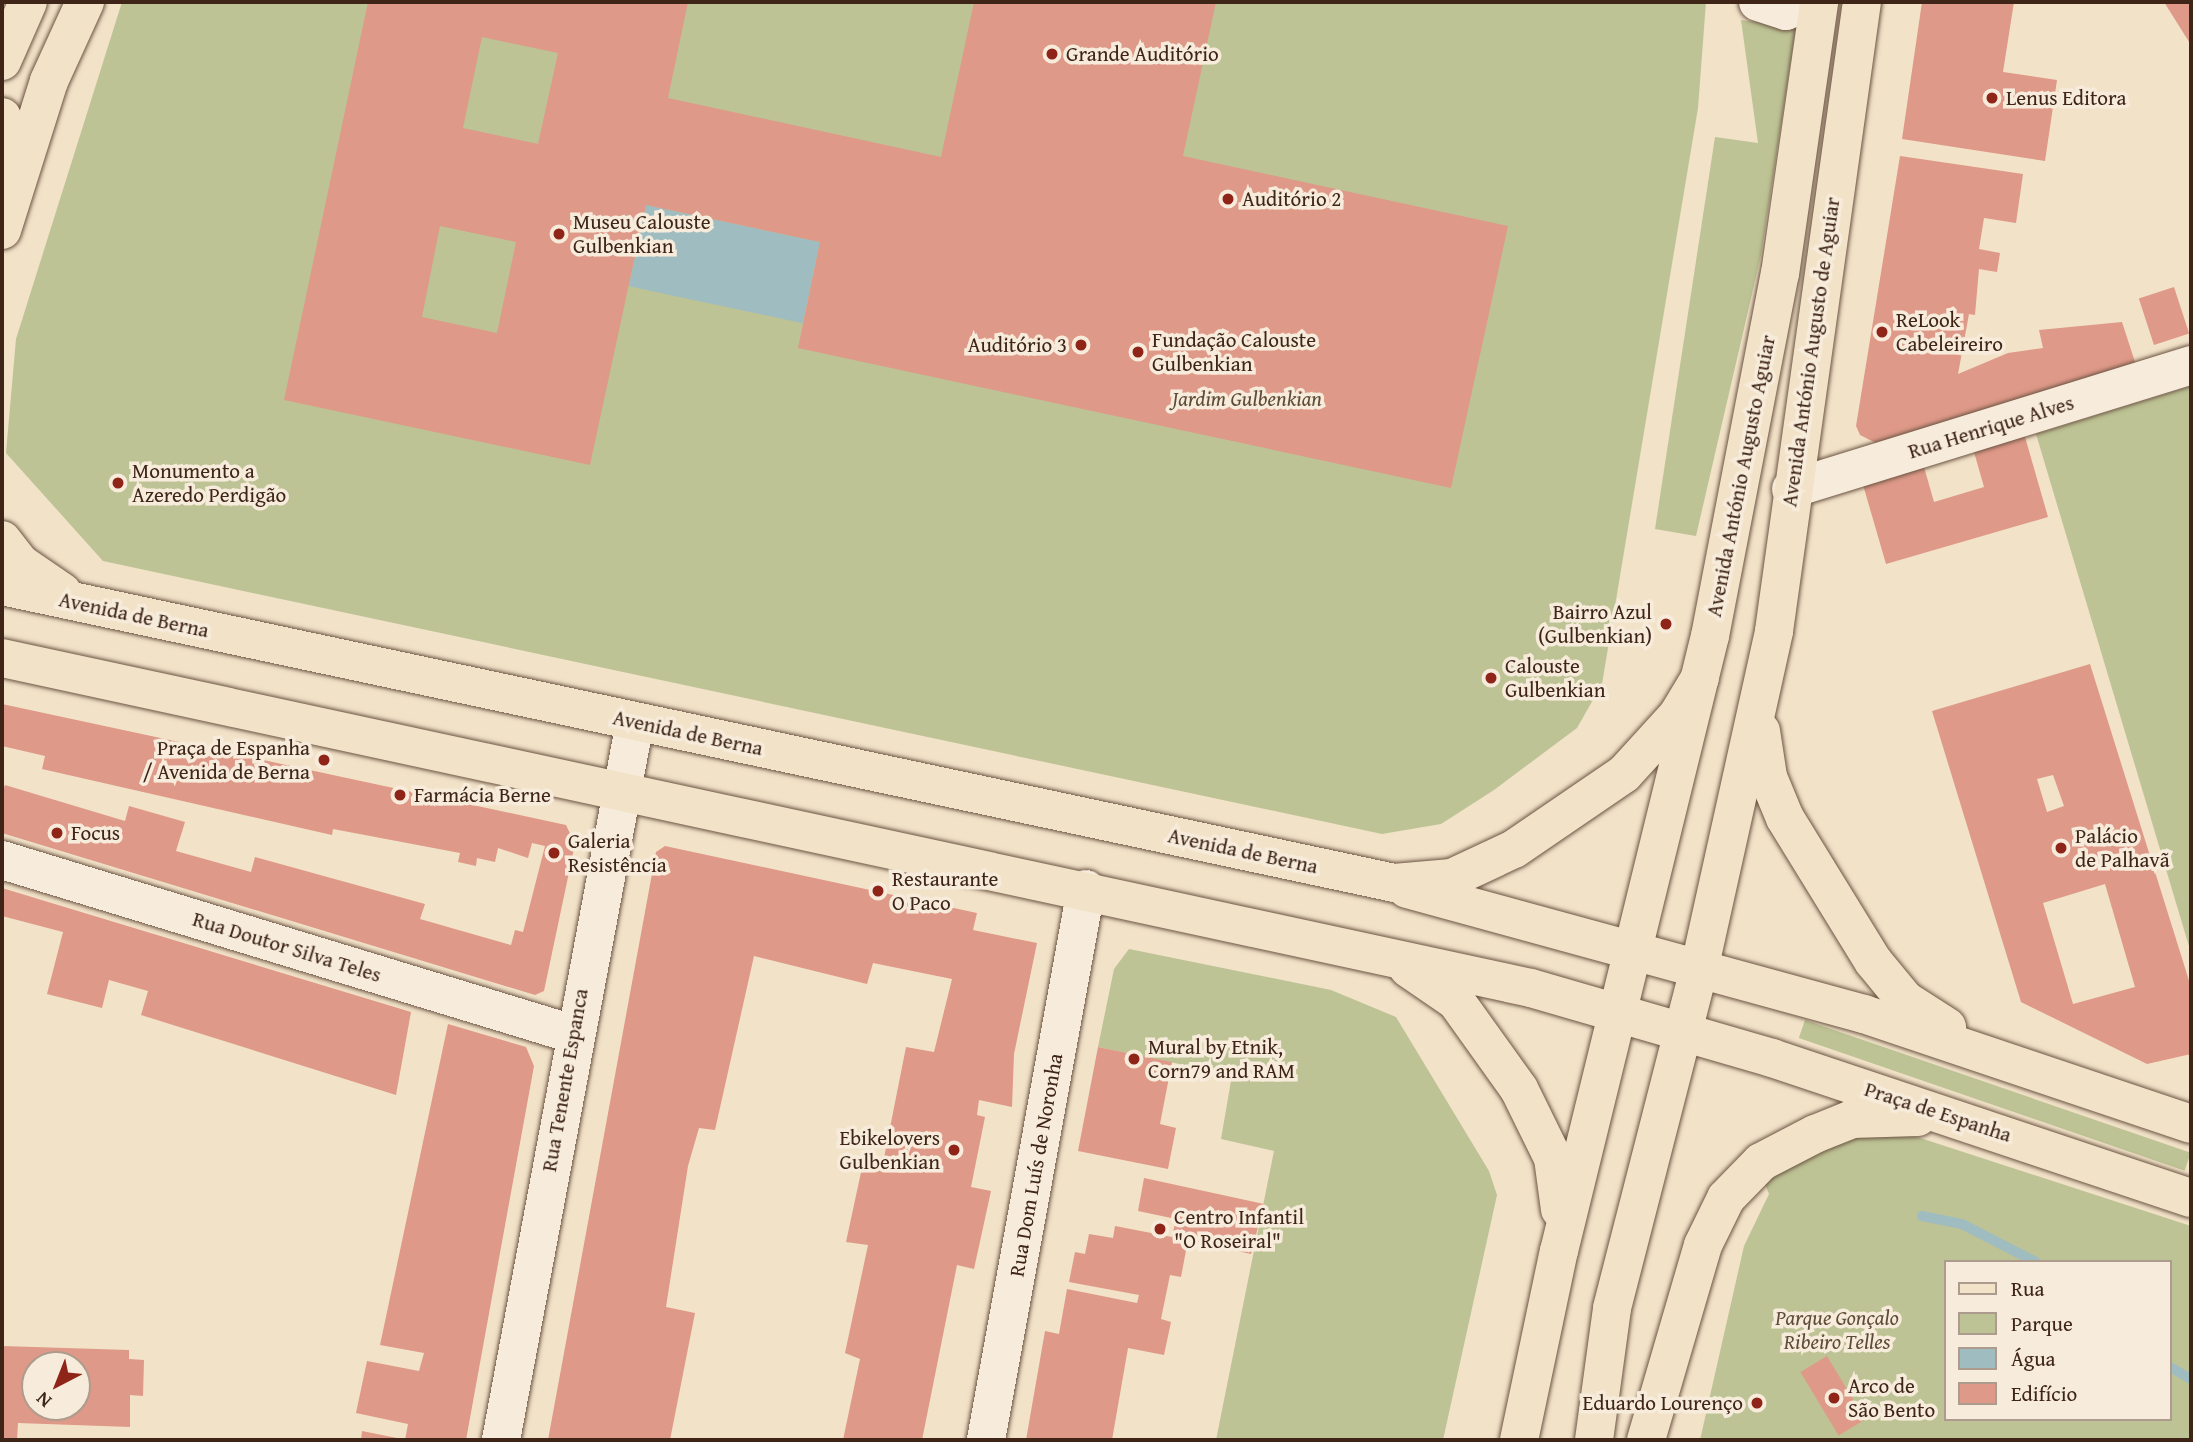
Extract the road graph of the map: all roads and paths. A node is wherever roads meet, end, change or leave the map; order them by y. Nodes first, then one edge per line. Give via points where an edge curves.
1 (85, 2) edge
2 (1758, 2) edge
3 (1806, 2) edge
4 (1819, 2) edge
5 (1863, 2) edge
6 (16, 11) edge
7 (2, 61) edge
8 (2, 117) edge
9 (14, 189) junction
10 (2, 230) edge
11 (1780, 274) joint
12 (2191, 365) edge
13 (1791, 489) junction
14 (2, 540) edge
15 (2, 586) edge
16 (78, 603) junction
17 (2, 658) edge
18 (1700, 678) junction
19 (1761, 702) junction
20 (635, 722) junction
21 (622, 790) junction
22 (2, 860) edge
23 (1375, 879) junction
24 (1086, 890) junction
25 (1360, 947) junction
26 (1633, 952) junction
27 (1699, 970) junction
28 (1617, 1013) junction
29 (1682, 1032) junction
30 (573, 1034) junction
31 (2037, 1071) junction
32 (2191, 1124) edge
33 (1992, 1130) junction
34 (2191, 1198) edge
35 (1559, 1251) junction
36 (500, 1440) edge
37 (986, 1440) edge
38 (1519, 1440) edge
39 (1594, 1440) edge
40 (1646, 1440) edge

1 - 9 main road via 60,51
2 - 3 street via 1786,11
4 - 11 main road, Avenida António Augusto de Aguiar
5 - 13 main road, Avenida António Augusto de Aguiar
6 - 7 main road
8 - 9 main road via 12,143
9 - 10 main road
11 - 18 main road, Avenida António Augusto Aguiar
12 - 13 street, Rua Henrique Alves
13 - 19 main road, Avenida António Augusto de Aguiar
14 - 16 main road via 21,564
15 - 16 main road, Avenida de Berna
16 - 20 main road, Avenida de Berna
17 - 21 main road
18 - 23 main road via 1676,716 1624,774 1514,849 1452,878
18 - 26 main road, Avenida António Augusto Aguiar
19 - 27 main road
19 - 31 main road via 1768,777 1785,818 1887,982 1963,1037
20 - 21 street, Rua Tenente Espanca
20 - 23 main road, Avenida de Berna
21 - 24 main road
21 - 30 street, Rua Tenente Espanca
22 - 30 street, Rua Doutor Silva Teles
23 - 26 main road
24 - 25 main road
24 - 37 street, Rua Dom Luís de Noronha
25 - 28 main road, Praça de Espanha
25 - 35 main road via 1434,984 1474,1021 1553,1158
26 - 27 main road
26 - 28 main road
27 - 29 main road
27 - 31 main road via 1864,1014
28 - 29 main road, Praça de Espanha
28 - 35 main road
29 - 33 main road, Praça de Espanha
29 - 39 main road via 1612,1308
30 - 36 street, Rua Tenente Espanca
31 - 32 main road
33 - 34 main road, Praça de Espanha
33 - 40 main road via 1918,1117 1852,1119 1786,1146 1749,1172 1726,1198 1703,1245
35 - 38 main road

